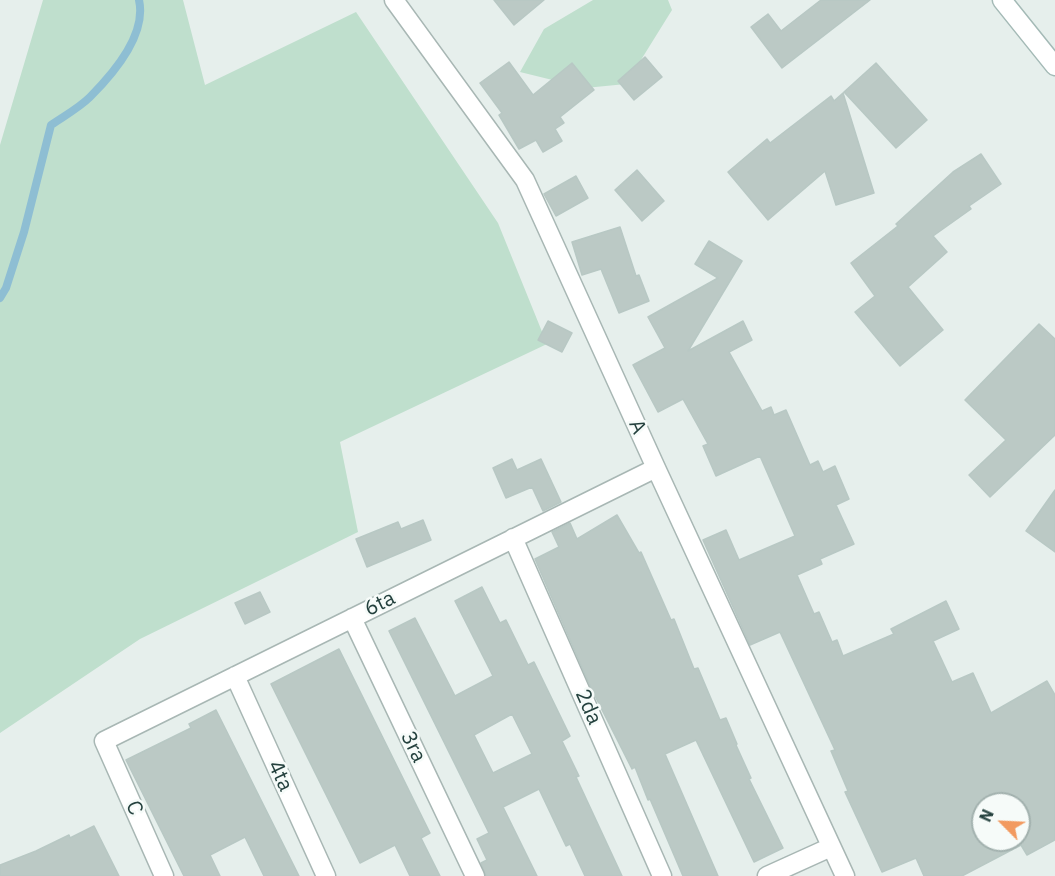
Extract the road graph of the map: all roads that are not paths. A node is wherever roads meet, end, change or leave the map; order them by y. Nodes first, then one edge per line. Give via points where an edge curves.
1 (394, 0) edge
2 (1002, 0) edge
3 (1055, 66) edge
4 (656, 468) junction
5 (513, 538) junction
6 (352, 618) junction
7 (235, 676) junction
8 (104, 741) joint
9 (831, 847) junction
10 (164, 876) edge
11 (326, 876) edge
12 (475, 876) edge
13 (662, 876) edge
14 (766, 876) edge
15 (845, 876) edge

1 - 4 street, A via 525,180
2 - 3 street
4 - 5 street, 6ta
4 - 9 street, A
5 - 6 street, 6ta
5 - 13 street, 2da
6 - 7 street, 6ta
6 - 12 street, 3ra
7 - 8 street, 6ta
7 - 11 street, 4ta
8 - 10 street, C
9 - 14 street
9 - 15 street, A

